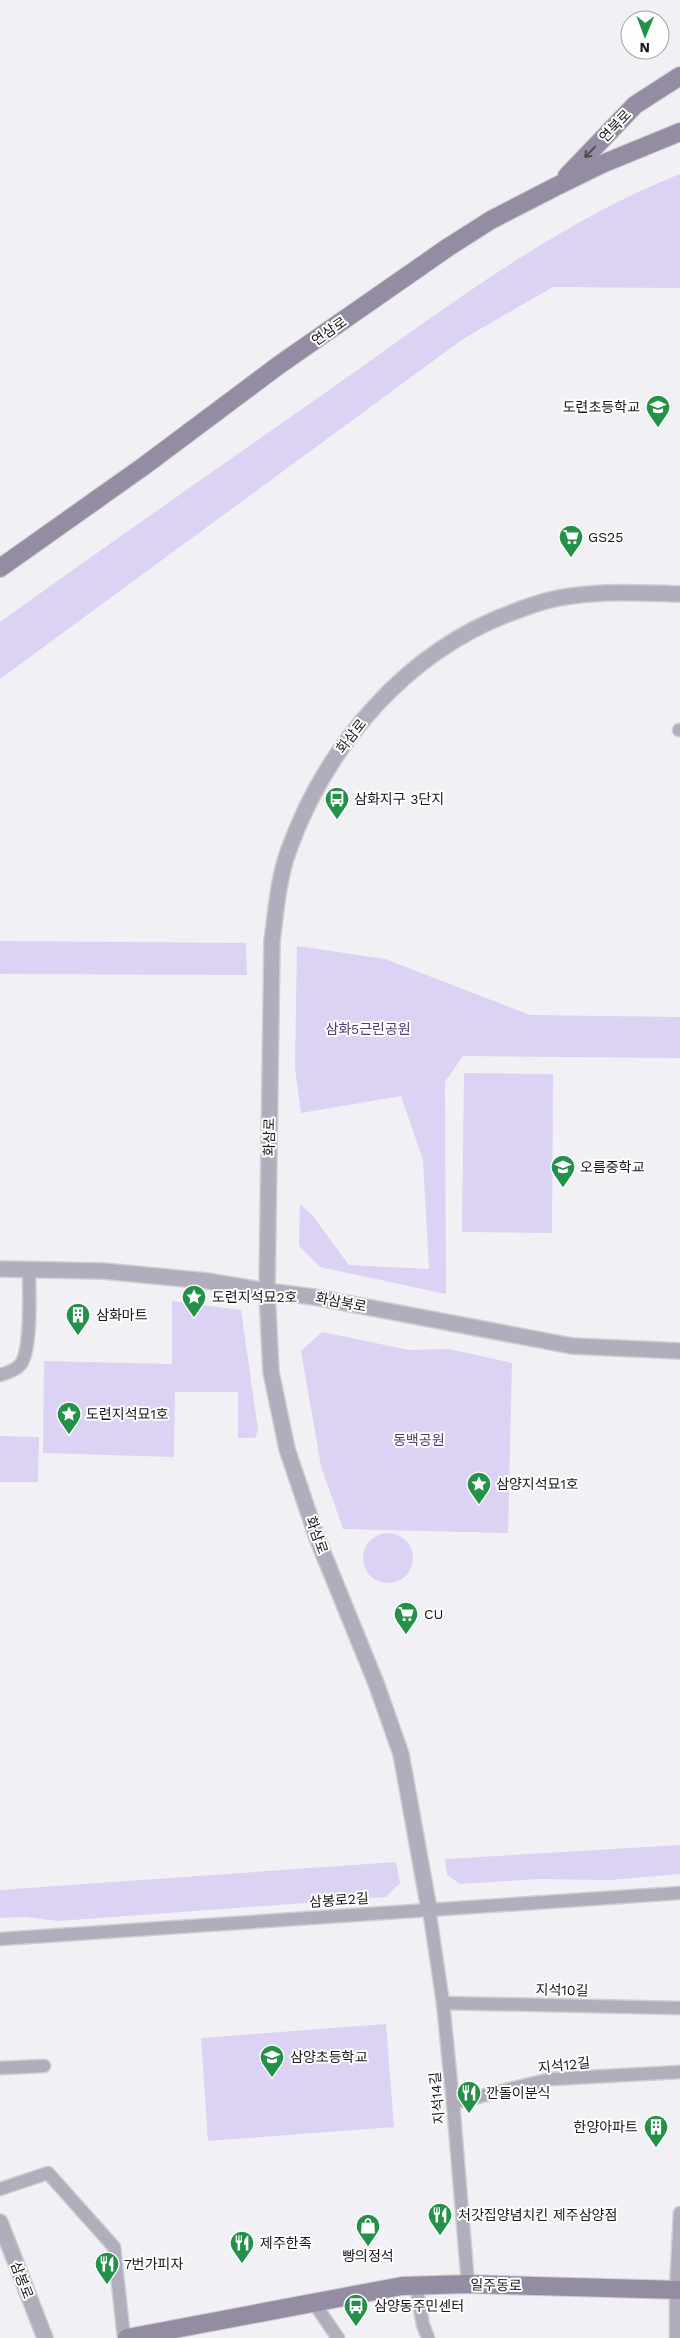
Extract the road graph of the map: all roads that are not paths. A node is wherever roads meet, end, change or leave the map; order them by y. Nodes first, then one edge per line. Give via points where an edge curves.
1 (680, 76) edge
2 (680, 132) edge
3 (557, 186) junction
4 (0, 568) edge
5 (680, 594) edge
6 (0, 1269) edge
7 (29, 1269) junction
8 (267, 1291) junction
9 (680, 1351) edge
10 (0, 1375) edge
11 (680, 1893) edge
12 (429, 1909) junction
13 (0, 1939) edge
14 (443, 2003) junction
15 (680, 2008) edge
16 (44, 2066) dead end
17 (0, 2068) edge
18 (680, 2072) edge
19 (454, 2103) junction
20 (0, 2189) edge
21 (680, 2213) edge
22 (0, 2222) edge
23 (468, 2284) junction
24 (416, 2285) junction
25 (678, 2290) edge
26 (314, 2302) junction
27 (196, 2331) edge
28 (45, 2338) edge
29 (126, 2338) edge
30 (338, 2338) edge
31 (428, 2338) edge
32 (676, 2338) edge

1 -> 3 main road, 연북로 via 635,105
2 - 3 main road, 연삼로
3 - 4 main road, 연삼로 via 491,220 408,274
5 - 8 street, 화삼로 via 617,592 570,596 493,619 461,636 424,660 382,697 331,762 313,792 287,854 277,894 272,941
6 - 7 street, 화삼북로
7 - 8 street, 화삼북로 via 208,1281
7 - 10 street via 25,1356 16,1368
8 - 9 street, 화삼북로 via 572,1346
8 - 12 street, 화삼로 via 271,1372 287,1449 401,1754
11 - 12 street, 삼봉로2길
12 - 13 street, 삼봉로2길
12 - 14 street, 지석14길
14 - 15 street, 지석10길
14 - 19 street, 지석14길
16 - 17 street
18 - 19 street, 지석12길 via 551,2079
19 - 23 street, 지석14길
20 - 29 street via 48,2173 114,2247
21 - 25 street
22 - 28 street, 삼봉로
23 - 24 main road, 일주동로
23 - 25 main road, 일주동로
24 - 26 main road, 일주동로
24 - 31 street
25 - 32 street
26 - 27 main road, 일주동로
26 - 30 street
27 - 29 main road, 일주동로

